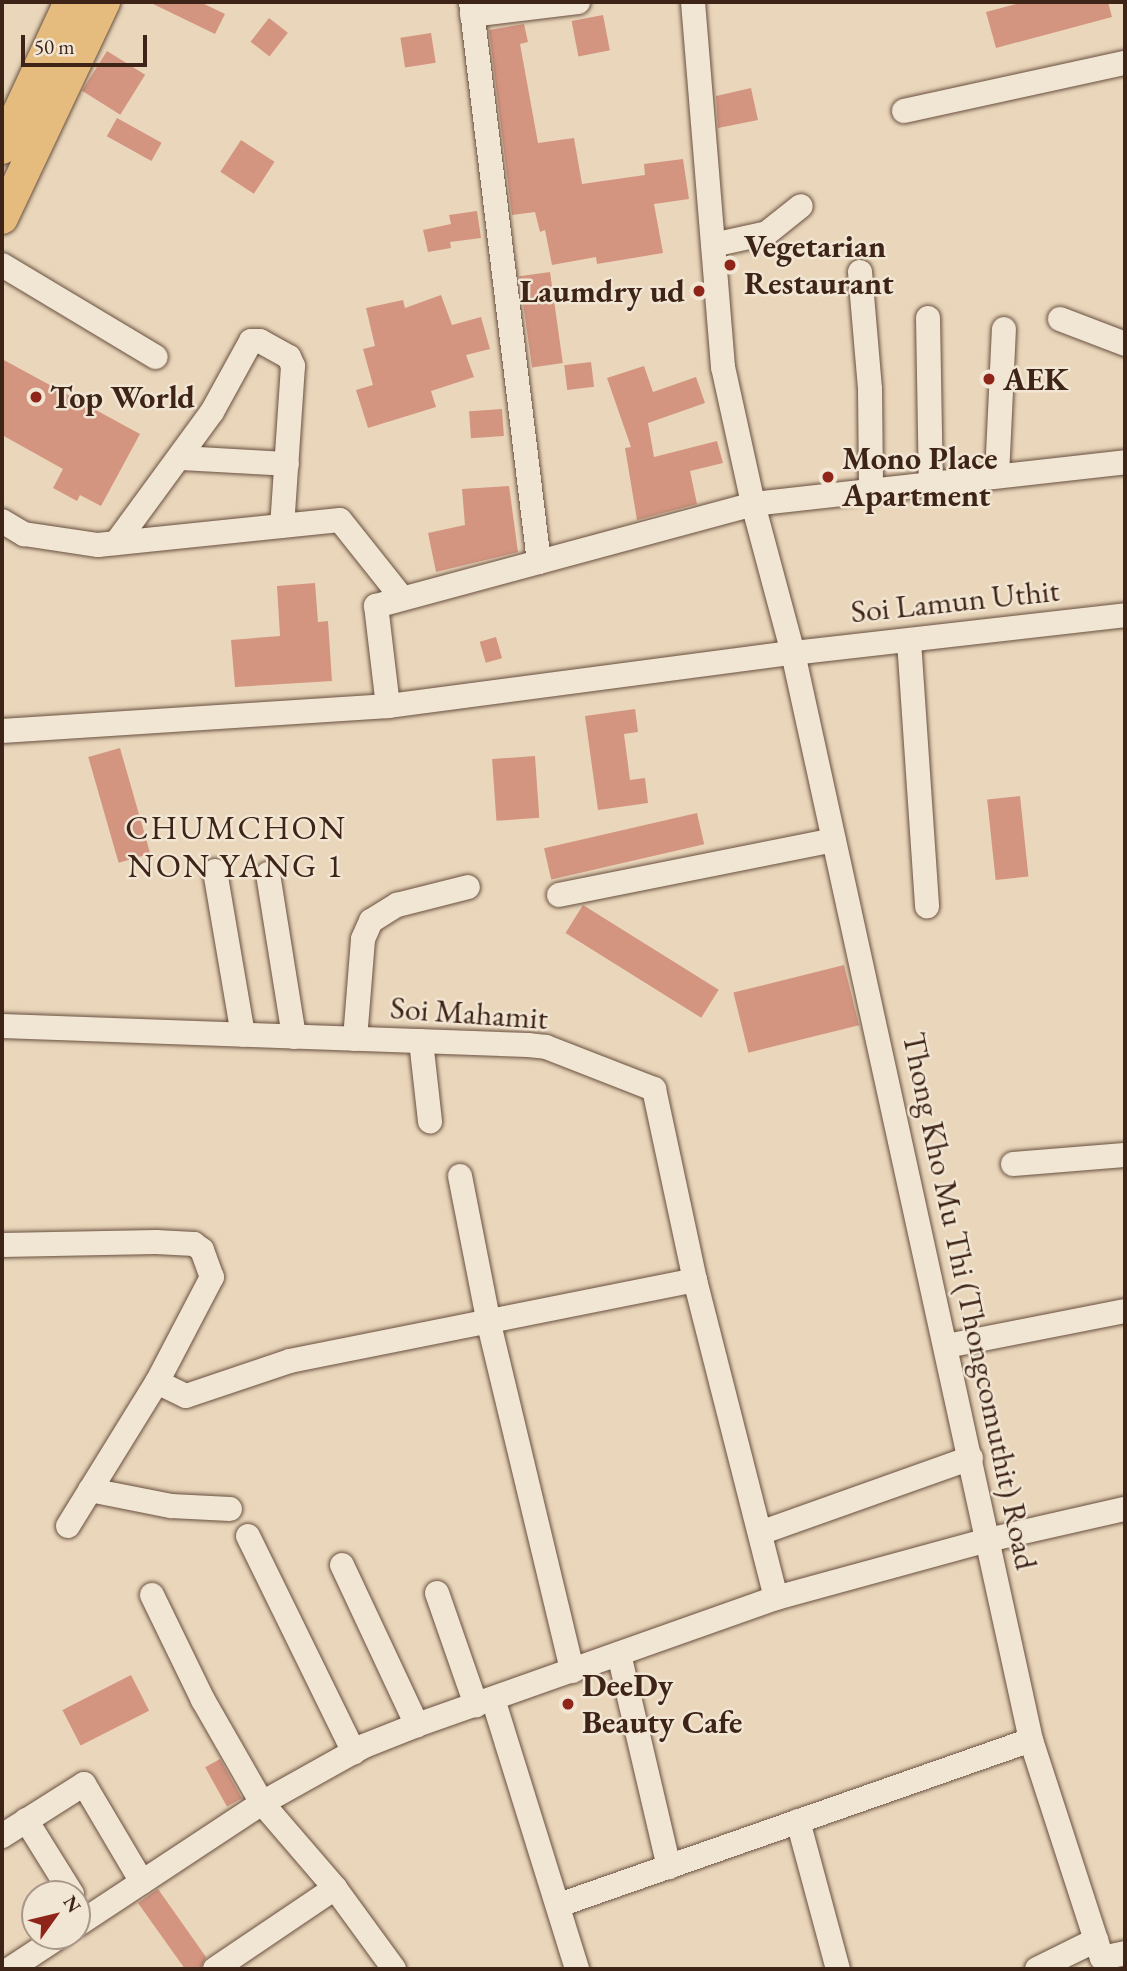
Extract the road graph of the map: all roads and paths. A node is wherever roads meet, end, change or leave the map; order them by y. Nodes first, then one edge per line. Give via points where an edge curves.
1 (70, 2) edge
2 (104, 2) edge
3 (578, 2) edge
4 (693, 2) edge
5 (471, 9) edge
6 (1125, 63) edge
7 (904, 111) dead end
8 (2, 148) edge
9 (801, 206) dead end
10 (2, 218) edge
11 (713, 245) junction
12 (2, 265) edge
13 (860, 272) dead end
14 (928, 318) dead end
15 (1060, 319) dead end
16 (1004, 329) dead end
17 (1125, 344) edge
18 (156, 358) dead end
19 (180, 458) junction
20 (1125, 462) edge
21 (287, 464) junction
22 (997, 477) junction
23 (932, 484) junction
24 (871, 490) junction
25 (752, 504) junction
26 (2, 521) edge
27 (282, 526) junction
28 (116, 543) junction
29 (539, 562) junction
30 (402, 598) junction
31 (1125, 615) edge
32 (909, 640) junction
33 (793, 653) junction
34 (388, 706) junction
35 (2, 731) edge
36 (834, 840) junction
37 (215, 871) dead end
38 (268, 873) dead end
39 (468, 887) dead end
40 (559, 895) dead end
41 (927, 906) dead end
42 (2, 1026) edge
43 (243, 1035) junction
44 (294, 1037) junction
45 (355, 1039) junction
46 (421, 1041) junction
47 (430, 1121) dead end
48 (1125, 1155) edge
49 (1013, 1164) dead end
50 (460, 1176) dead end
51 (2, 1245) edge
52 (695, 1280) junction
53 (1125, 1311) edge
54 (489, 1324) junction
55 (947, 1346) junction
56 (157, 1382) junction
57 (971, 1458) junction
58 (90, 1490) junction
59 (1125, 1509) edge
60 (230, 1510) dead end
61 (68, 1526) dead end
62 (760, 1533) junction
63 (248, 1536) dead end
64 (988, 1540) junction
65 (342, 1565) dead end
66 (437, 1593) dead end
67 (152, 1595) dead end
68 (776, 1598) junction
69 (619, 1654) junction
70 (572, 1671) junction
71 (485, 1702) junction
72 (417, 1725) junction
73 (1031, 1741) junction
74 (354, 1752) junction
75 (262, 1803) junction
76 (26, 1820) junction
77 (798, 1821) junction
78 (2, 1836) edge
79 (669, 1867) junction
80 (63, 1880) edge
81 (142, 1882) junction
82 (335, 1888) junction
83 (559, 1905) junction
84 (91, 1909) edge
85 (39, 1950) edge
86 (1108, 1950) edge
87 (10, 1969) edge
88 (215, 1969) edge
89 (394, 1969) edge
90 (577, 1969) edge
91 (838, 1969) edge
92 (1037, 1969) edge

1 - 8 main road
2 - 10 main road
3 - 5 street
4 - 11 street, Thong Kho Mu Thi (Thongcomuthit) Road
5 - 29 street
6 - 7 street
9 - 11 street via 767,233
11 - 25 street, Thong Kho Mu Thi (Thongcomuthit) Road via 723,367
12 - 18 street
13 - 24 street via 870,389
14 - 23 street
15 - 17 street
16 - 22 street
19 - 21 street
19 - 21 street via 212,412 247,344 260,341 289,357 293,366
19 - 28 street
20 - 22 street
21 - 27 street
22 - 23 street
23 - 24 street
24 - 25 street
25 - 29 street
25 - 33 street, Thong Kho Mu Thi (Thongcomuthit) Road
26 - 28 street via 24,534
27 - 28 street
27 - 30 street via 341,520
29 - 30 street
30 - 34 street via 376,606
31 - 32 street, Soi Lamun Uthit
32 - 33 street, Soi Lamun Uthit
32 - 41 street
33 - 34 street, Soi Lamun Uthit
33 - 36 street, Thong Kho Mu Thi (Thongcomuthit) Road
34 - 35 street, Soi Lamun Uthit
36 - 40 street
36 - 55 street, Thong Kho Mu Thi (Thongcomuthit) Road
37 - 43 street
38 - 44 street
39 - 45 street via 397,905 371,921 363,939
42 - 43 street, Soi Mahamit
43 - 44 street, Soi Mahamit
44 - 45 street, Soi Mahamit
45 - 46 street, Soi Mahamit
46 - 47 street
46 - 52 street, Soi Mahamit via 546,1047 654,1089
48 - 49 street
50 - 54 street
51 - 56 street via 156,1242 194,1244 202,1250 212,1277
52 - 54 street
52 - 62 street, Soi Mahamit
53 - 55 street
54 - 56 street via 290,1361 186,1396
54 - 70 street
55 - 57 street, Thong Kho Mu Thi (Thongcomuthit) Road
56 - 58 street
57 - 62 street
57 - 64 street, Thong Kho Mu Thi (Thongcomuthit) Road
58 - 60 street via 171,1506
58 - 61 street
59 - 64 street
62 - 68 street, Soi Mahamit
63 - 74 street
64 - 68 street
64 - 73 street, Thong Kho Mu Thi (Thongcomuthit) Road
65 - 72 street
66 - 71 street
67 - 75 street via 203,1700
68 - 69 street
69 - 70 street
69 - 79 street
70 - 71 street
71 - 72 street
71 - 83 street
72 - 74 street
73 - 77 street
73 - 86 street, Thong Kho Mu Thi (Thongcomuthit) Road
74 - 75 street
75 - 81 street
75 - 82 street
76 - 78 street
76 - 80 street
76 - 81 street via 84,1784
77 - 79 street
77 - 91 street
79 - 83 street
81 - 84 street
82 - 88 street
82 - 89 street
83 - 90 street
85 - 87 street
86 - 92 street

